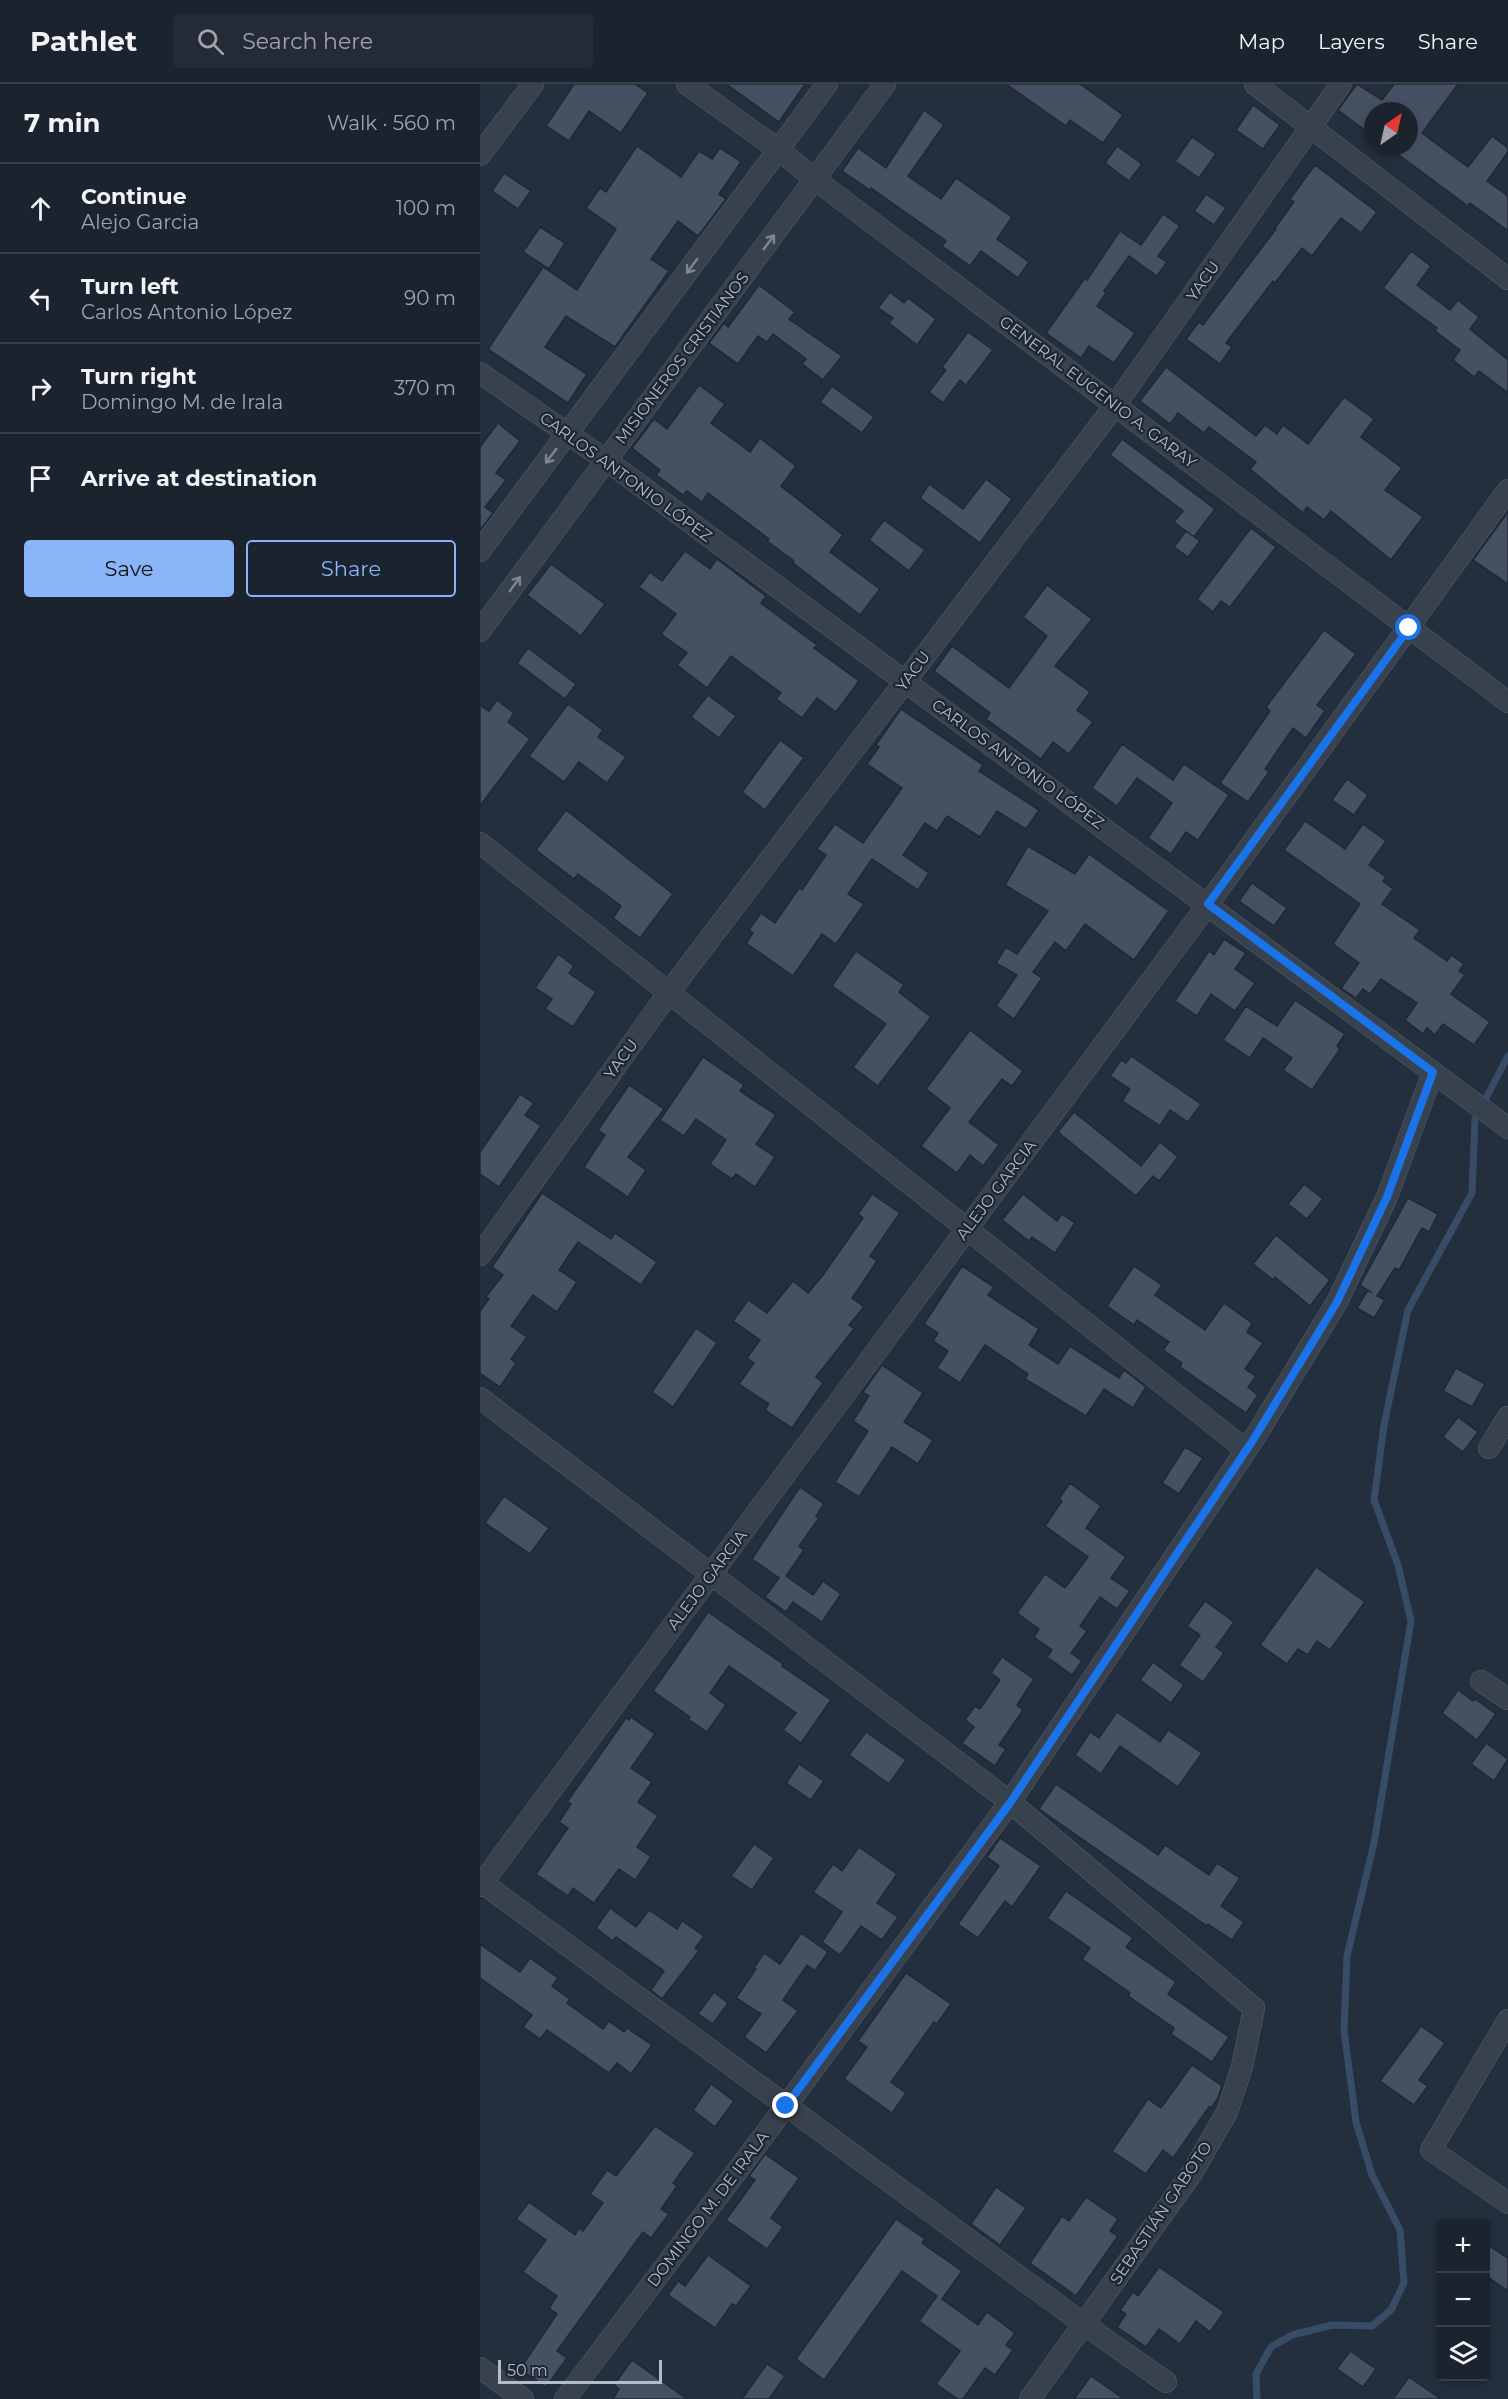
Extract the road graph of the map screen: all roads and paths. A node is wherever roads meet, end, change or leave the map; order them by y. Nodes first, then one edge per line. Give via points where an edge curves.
1 (533, 84) edge
2 (687, 84) edge
3 (827, 84) edge
4 (885, 84) edge
5 (1255, 84) edge
6 (1341, 84) edge
7 (1312, 128) junction
8 (778, 150) junction
9 (480, 154) edge
10 (816, 180) junction
11 (1508, 279) edge
12 (480, 372) edge
13 (1116, 404) junction
14 (567, 434) junction
15 (606, 460) junction
16 (1508, 490) edge
17 (480, 551) edge
18 (1409, 628) junction
19 (480, 631) edge
20 (905, 681) junction
21 (1508, 702) edge
22 (480, 843) edge
23 (1208, 904) junction
24 (670, 992) junction
25 (1433, 1072) junction
26 (1502, 1123) edge
27 (966, 1230) junction
28 (480, 1255) edge
29 (480, 1398) edge
30 (1508, 1417) edge
31 (1489, 1448) dead end
32 (1246, 1450) junction
33 (711, 1574) junction
34 (1481, 1681) dead end
35 (1508, 1699) edge
36 (1010, 1803) junction
37 (481, 1883) edge
38 (1508, 2020) edge
39 (786, 2106) junction
40 (1508, 2203) edge
41 (1085, 2325) junction
42 (480, 2368) edge
43 (1166, 2382) dead end
44 (523, 2399) edge
45 (565, 2399) edge
46 (1030, 2399) edge

1 - 9 street
2 - 8 street, GENERAL EUGENIO A. GARAY
3 - 8 street
4 - 10 street, MISIONEROS CRISTIANOS
5 - 7 street
6 - 7 street, YACU
7 - 11 street
7 - 13 street, YACU
8 - 10 street, GENERAL EUGENIO A. GARAY
8 -> 14 street
10 - 13 street, GENERAL EUGENIO A. GARAY
15 -> 10 street, MISIONEROS CRISTIANOS
12 - 14 street, CARLOS ANTONIO LÓPEZ
13 - 18 street, GENERAL EUGENIO A. GARAY
13 - 20 street, YACU
14 - 15 street, CARLOS ANTONIO LÓPEZ
14 -> 17 street
19 -> 15 street, MISIONEROS CRISTIANOS
15 - 20 street, CARLOS ANTONIO LÓPEZ
16 - 18 street, ALEJO GARCIA
18 - 21 street, GENERAL EUGENIO A. GARAY
18 - 23 street, ALEJO GARCIA
20 - 23 street, CARLOS ANTONIO LÓPEZ
20 - 24 street, YACU
22 - 24 street
23 - 25 street, CARLOS ANTONIO LÓPEZ
23 - 27 street, ALEJO GARCIA
24 - 27 street
24 - 28 street, YACU
25 - 26 street, CARLOS ANTONIO LÓPEZ
25 - 32 street, DOMINGO M. DE IRALA via 1387,1197 1337,1302
27 - 32 street
27 - 33 street, ALEJO GARCIA
29 - 33 street
30 - 31 street
32 - 36 street, DOMINGO M. DE IRALA
33 - 36 street
33 - 37 street, ALEJO GARCIA
34 - 35 street
36 - 39 street, DOMINGO M. DE IRALA
36 - 41 street, SEBASTIÁN GABOTO via 1254,2008 1242,2067 1227,2112 1192,2173
37 - 39 street
38 - 40 street via 1431,2150
39 - 41 street
39 - 45 street, DOMINGO M. DE IRALA
41 - 43 street
41 - 46 street, SEBASTIÁN GABOTO
42 - 44 street

